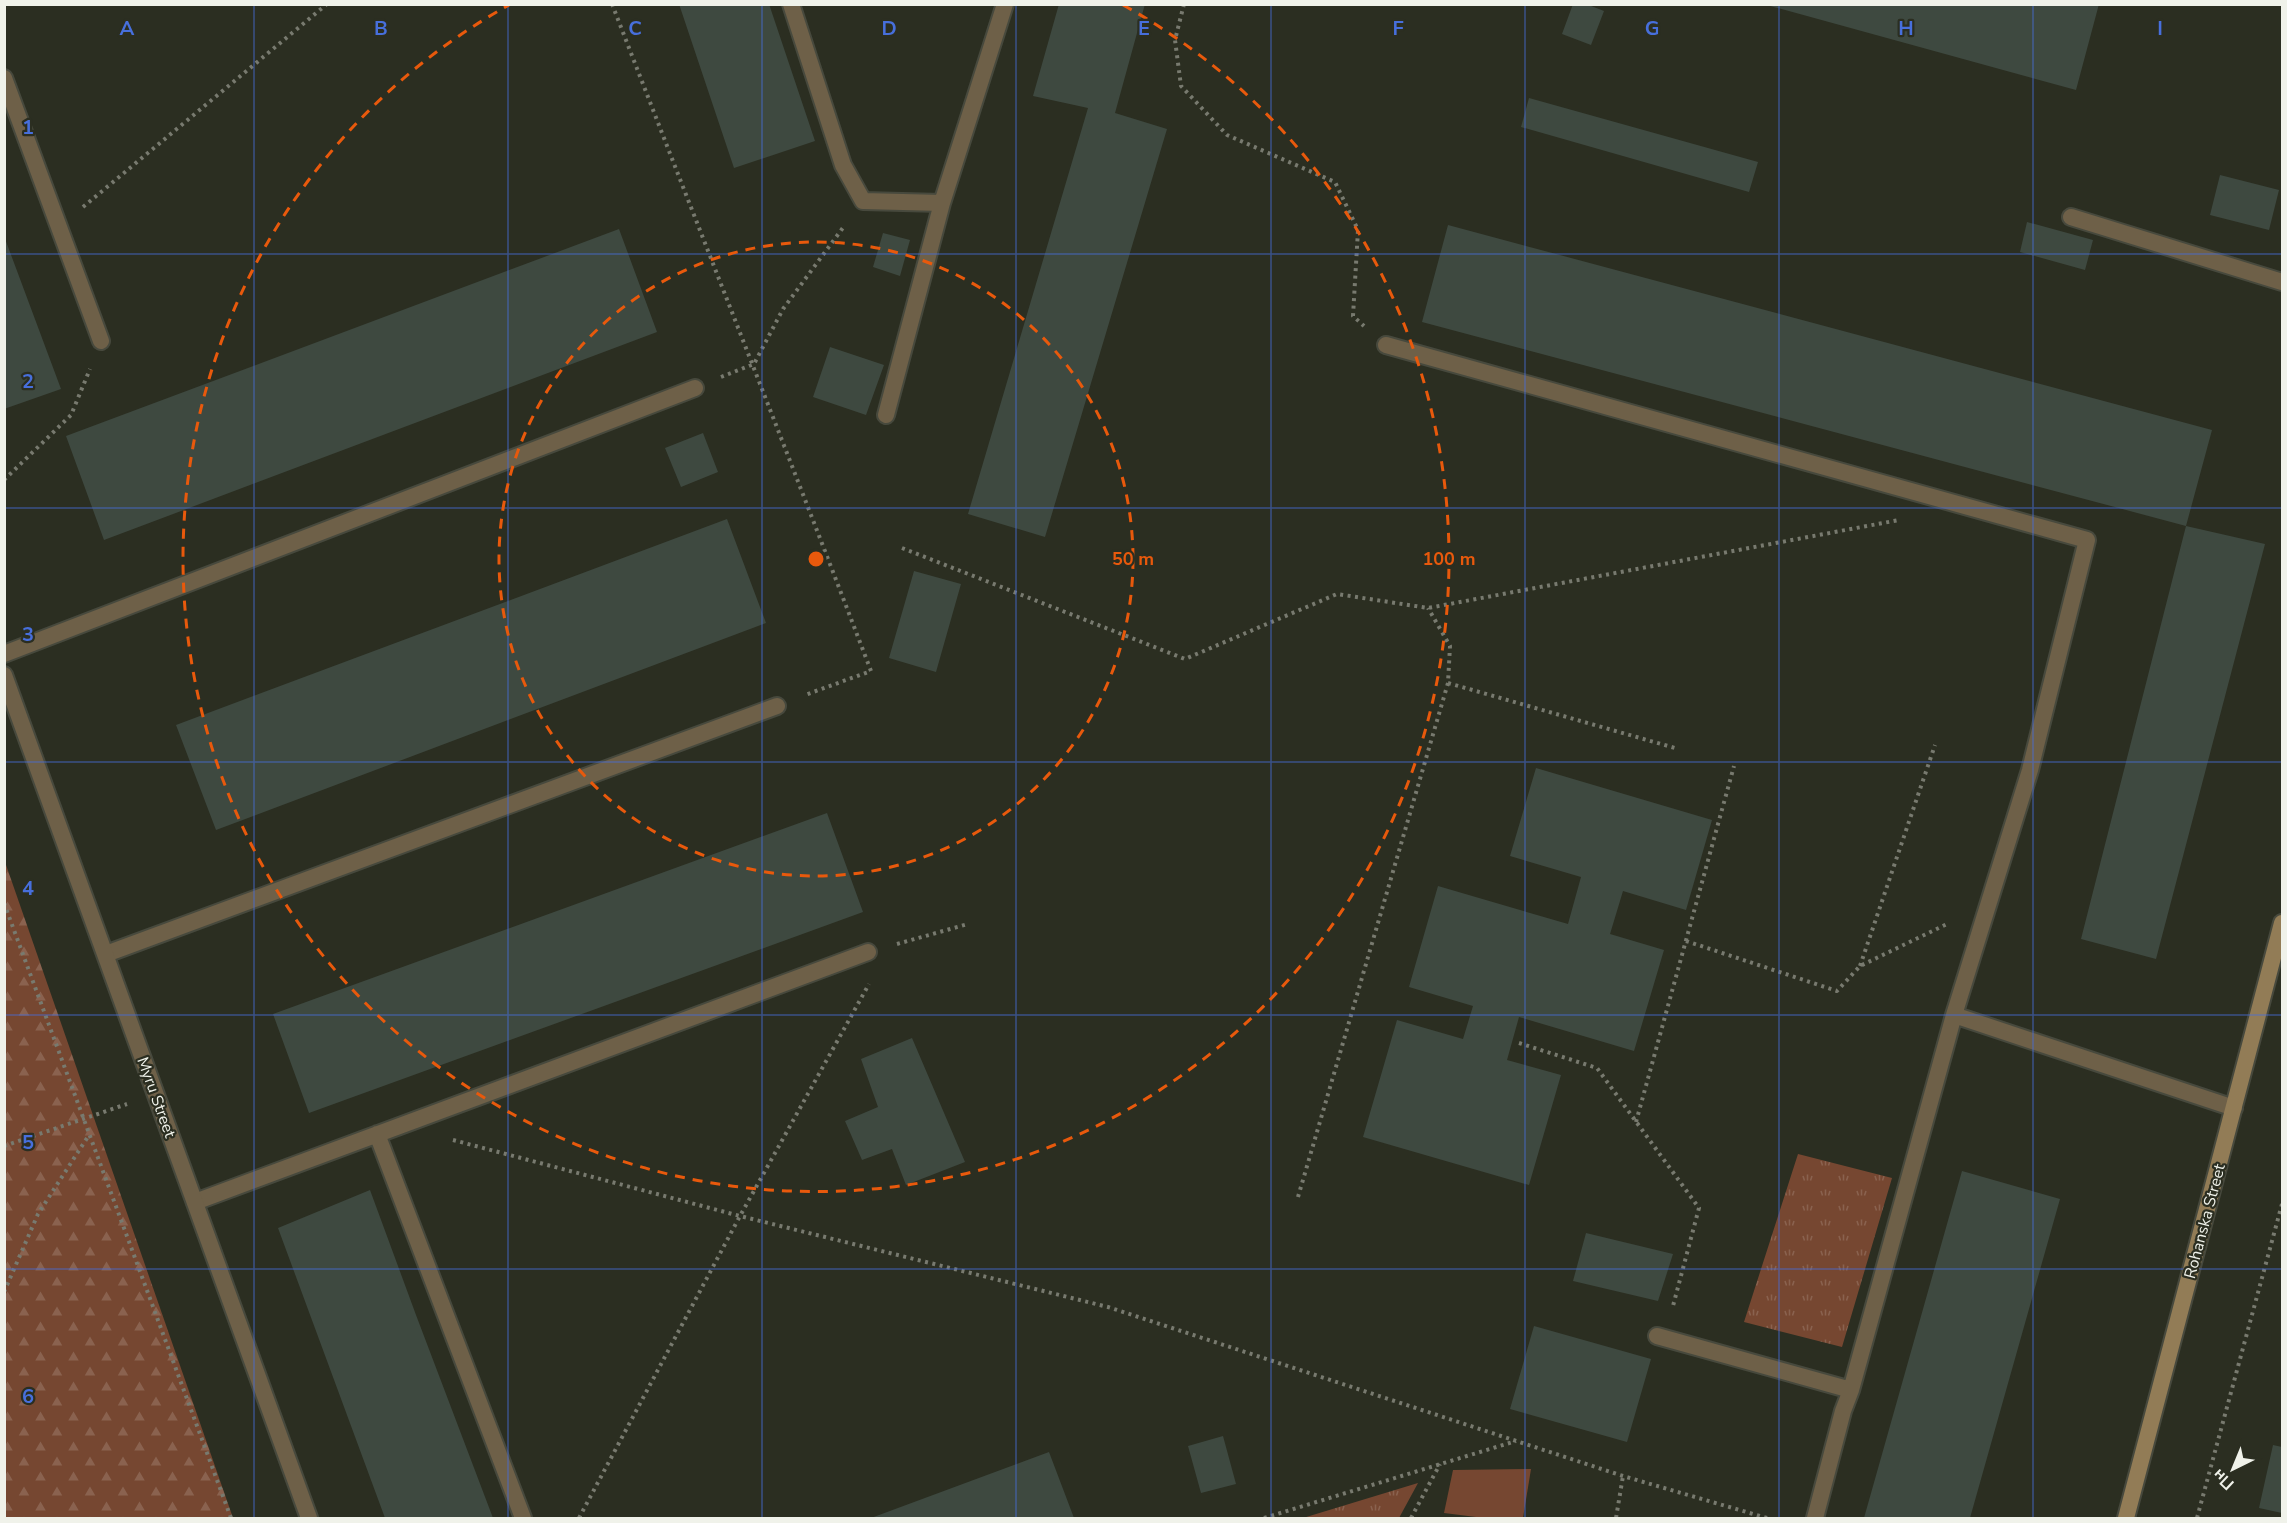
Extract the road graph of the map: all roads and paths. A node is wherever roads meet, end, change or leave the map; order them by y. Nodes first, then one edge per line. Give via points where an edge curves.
1 (327, 4) edge
2 (612, 4) edge
3 (791, 4) edge
4 (1005, 4) edge
5 (1184, 4) edge
6 (4, 78) edge
7 (863, 201) junction
8 (942, 203) junction
9 (2071, 217) dead end
10 (59, 226) junction
11 (2283, 282) edge
12 (101, 341) joint
13 (1386, 345) joint
14 (754, 364) junction
15 (696, 388) dead end
16 (886, 415) dead end
17 (4, 480) edge
18 (1910, 518) dead end
19 (902, 548) dead end
20 (1428, 608) junction
21 (4, 654) edge
22 (4, 675) edge
23 (1448, 683) junction
24 (777, 706) joint
25 (1935, 745) dead end
26 (1675, 748) dead end
27 (1734, 766) dead end
28 (4, 903) edge
29 (1988, 905) junction
30 (2283, 923) edge
31 (968, 924) dead end
32 (1686, 941) junction
33 (868, 952) joint
34 (106, 954) junction
35 (1860, 966) junction
36 (873, 977) dead end
37 (1954, 1015) junction
38 (1519, 1043) dead end
39 (2234, 1108) junction
40 (84, 1119) junction
41 (1636, 1122) junction
42 (399, 1126) junction
43 (90, 1134) junction
44 (377, 1134) junction
45 (4, 1146) edge
46 (1298, 1197) dead end
47 (195, 1202) junction
48 (2283, 1204) edge
49 (740, 1216) junction
50 (4, 1292) edge
51 (1673, 1306) dead end
52 (1657, 1336) dead end
53 (1851, 1390) junction
54 (1516, 1441) junction
55 (1440, 1464) junction
56 (1623, 1476) junction
57 (231, 1518) edge
58 (309, 1518) edge
59 (523, 1518) edge
60 (579, 1518) edge
61 (1264, 1518) edge
62 (1412, 1518) edge
63 (1617, 1518) edge
64 (1767, 1518) edge
65 (1815, 1518) edge
66 (2126, 1518) edge
67 (2197, 1518) edge

1 - 10 path
2 - 14 path
3 - 7 street via 843,165
4 - 8 street
5 - 13 path via 1174,40 1181,86 1227,135 1335,182 1358,230 1353,316
6 - 10 street
7 - 8 street
7 - 14 path via 783,309
8 - 16 street
9 - 11 street
10 - 12 street
12 - 17 path via 71,415
13 - 29 street via 2087,540 2030,770
14 - 24 path via 872,671
15 - 21 street
18 - 20 path
19 - 20 path via 1185,659 1337,594
20 - 23 path via 1450,646
22 - 34 street, Myru Street
23 - 26 path
23 - 46 path
24 - 34 street
25 - 35 path
27 - 32 path
28 - 40 path
29 - 35 path
29 - 37 street
30 - 39 main road, Rohanska Street
31 - 33 path
32 - 35 path via 1837,991
32 - 41 path
33 - 42 street
34 - 47 street, Myru Street
36 - 49 path
37 - 39 street
37 - 53 street
38 - 41 path via 1597,1068
39 - 66 main road, Rohanska Street
40 - 43 path
40 - 45 path
41 - 51 path via 1699,1208
42 - 44 street
42 - 49 path
43 - 50 path via 38,1214
43 - 57 path
44 - 47 street
44 - 59 street
47 - 58 street, Myru Street
48 - 67 path
49 - 54 path via 1108,1307
49 - 60 path
52 - 53 street
53 - 65 street
54 - 55 path
54 - 56 path
55 - 61 path
55 - 62 path
56 - 63 path
56 - 64 path

